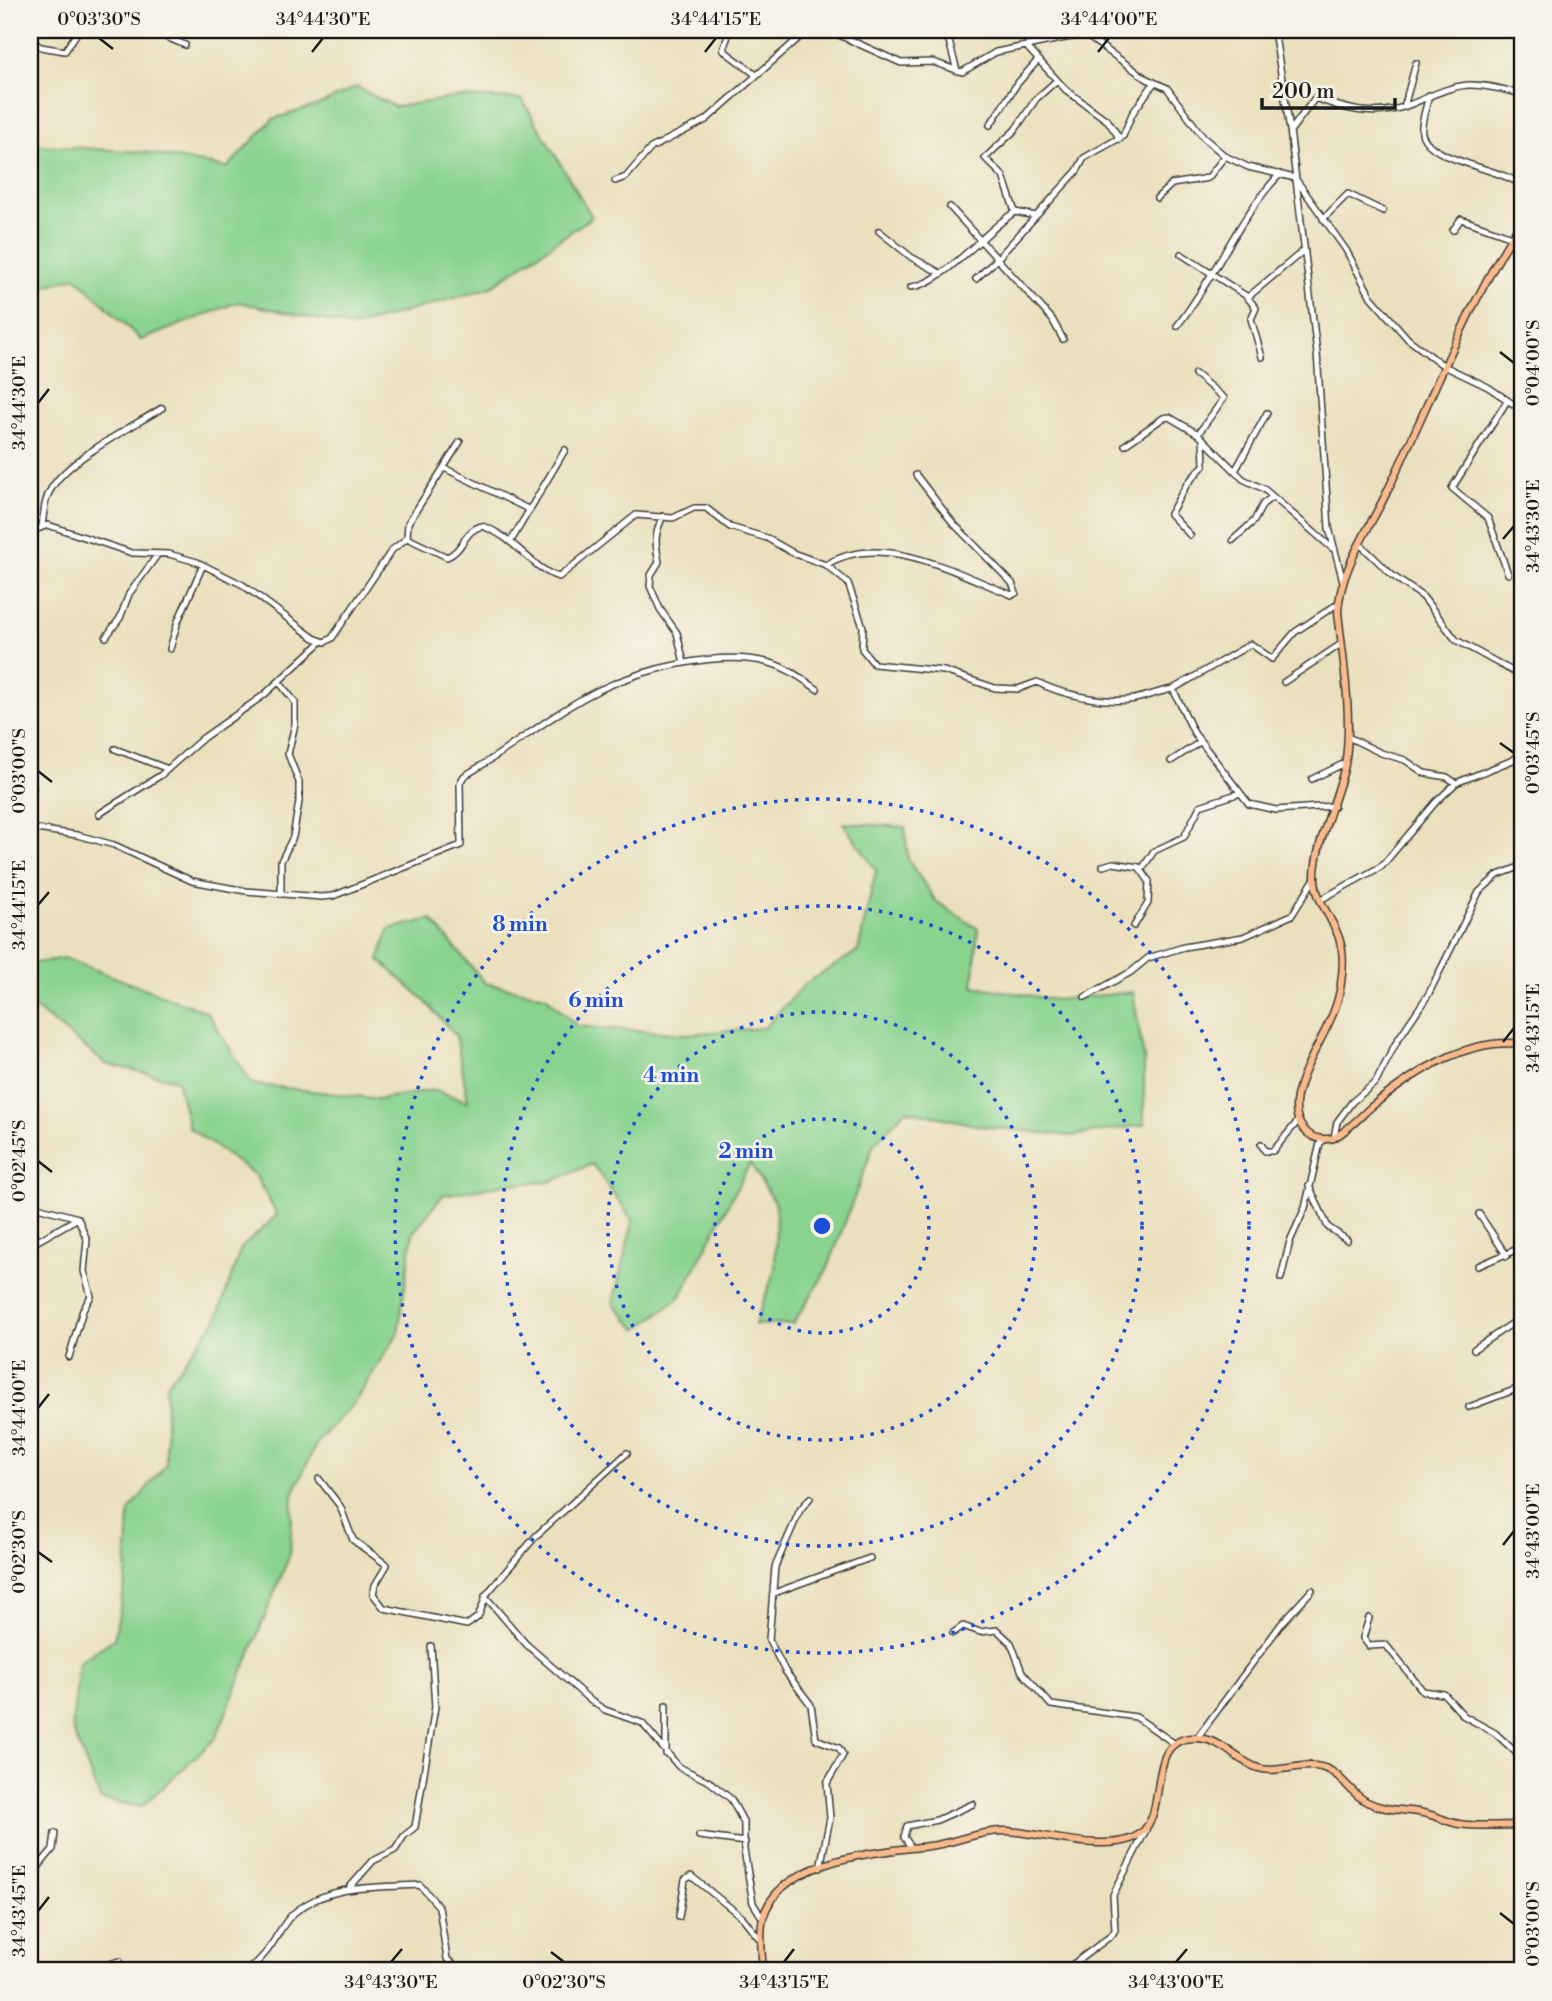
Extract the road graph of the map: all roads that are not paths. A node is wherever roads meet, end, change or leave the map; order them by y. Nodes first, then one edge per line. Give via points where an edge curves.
1 (79, 30) edge
2 (150, 30) edge
3 (730, 30) edge
4 (808, 30) edge
5 (828, 30) edge
6 (946, 30) edge
7 (1105, 30) edge
8 (1274, 30) edge
9 (1087, 36) junction
10 (30, 40) edge
11 (185, 44) dead end
12 (1026, 46) junction
13 (1038, 60) junction
14 (1416, 63) dead end
15 (957, 71) junction
16 (755, 74) junction
17 (1056, 80) junction
18 (1154, 83) junction
19 (1522, 94) edge
20 (1429, 95) junction
21 (1404, 107) junction
22 (990, 125) dead end
23 (1290, 130) junction
24 (1120, 139) junction
25 (1225, 156) junction
26 (1280, 174) junction
27 (1295, 178) junction
28 (615, 181) dead end
29 (1522, 185) edge
30 (1157, 198) dead end
31 (950, 207) dead end
32 (1383, 211) dead end
33 (1015, 212) junction
34 (1036, 216) junction
35 (1323, 219) junction
36 (1522, 221) edge
37 (1453, 230) dead end
38 (879, 231) dead end
39 (1512, 237) junction
40 (979, 239) junction
41 (1303, 250) junction
42 (1181, 254) dead end
43 (997, 260) junction
44 (940, 272) junction
45 (1212, 273) junction
46 (976, 279) dead end
47 (911, 287) dead end
48 (1247, 297) junction
49 (1177, 326) dead end
50 (1063, 338) dead end
51 (1262, 358) dead end
52 (1444, 366) junction
53 (1195, 374) dead end
54 (1522, 395) edge
55 (1507, 401) junction
56 (1516, 406) junction
57 (162, 408) dead end
58 (1522, 410) edge
59 (1268, 413) dead end
60 (1198, 434) junction
61 (1203, 440) junction
62 (460, 442) dead end
63 (1125, 445) dead end
64 (565, 450) dead end
65 (444, 468) junction
66 (1235, 471) junction
67 (916, 475) dead end
68 (1272, 497) junction
69 (530, 510) junction
70 (663, 516) junction
71 (42, 526) junction
72 (1190, 535) dead end
73 (30, 537) edge
74 (407, 538) junction
75 (1233, 540) dead end
76 (511, 541) junction
77 (1360, 544) junction
78 (1333, 549) junction
79 (158, 554) junction
80 (203, 565) junction
81 (826, 565) junction
82 (1508, 575) dead end
83 (1343, 584) junction
84 (1339, 603) junction
85 (106, 637) dead end
86 (321, 642) junction
87 (1341, 644) junction
88 (170, 649) dead end
89 (684, 663) junction
90 (1514, 672) dead end
91 (279, 682) junction
92 (1284, 682) dead end
93 (817, 690) dead end
94 (1173, 690) junction
95 (1348, 737) junction
96 (1200, 742) junction
97 (115, 749) dead end
98 (1522, 753) edge
99 (1171, 761) dead end
100 (1345, 763) junction
101 (168, 769) junction
102 (1312, 779) dead end
103 (1457, 783) junction
104 (33, 788) dead end
105 (1240, 793) junction
106 (30, 800) edge
107 (1334, 806) junction
108 (99, 814) dead end
109 (30, 828) edge
110 (1103, 866) dead end
111 (1522, 866) edge
112 (1142, 869) junction
113 (1315, 878) junction
114 (281, 894) junction
115 (1320, 900) junction
116 (1135, 926) dead end
117 (1085, 997) dead end
118 (1522, 1044) edge
119 (1298, 1121) junction
120 (1334, 1138) junction
121 (1324, 1140) junction
122 (1261, 1144) dead end
123 (1309, 1186) junction
124 (30, 1205) edge
125 (1479, 1214) dead end
126 (78, 1218) junction
127 (1347, 1240) dead end
128 (1522, 1247) edge
129 (30, 1250) edge
130 (1507, 1256) junction
131 (1478, 1266) dead end
132 (1280, 1278) dead end
133 (1522, 1317) edge
134 (1474, 1349) dead end
135 (69, 1357) dead end
136 (1522, 1387) edge
137 (1469, 1407) dead end
138 (627, 1453) dead end
139 (319, 1479) dead end
140 (810, 1498) dead end
141 (870, 1558) dead end
142 (1312, 1590) dead end
143 (774, 1593) junction
144 (486, 1597) junction
145 (1369, 1618) dead end
146 (953, 1633) dead end
147 (431, 1646) dead end
148 (666, 1705) dead end
149 (1197, 1738) junction
150 (1175, 1744) junction
151 (666, 1754) junction
152 (1522, 1758) edge
153 (973, 1804) dead end
154 (1522, 1825) edge
155 (1146, 1830) junction
156 (55, 1833) dead end
157 (699, 1836) dead end
158 (745, 1842) junction
159 (911, 1847) junction
160 (820, 1868) junction
161 (30, 1877) edge
162 (350, 1887) junction
163 (679, 1917) dead end
164 (763, 1919) junction
165 (762, 1942) junction
166 (119, 1961) dead end
167 (87, 1971) edge
168 (249, 1971) edge
169 (460, 1971) edge
170 (763, 1971) edge
171 (1064, 1971) edge

1 - 10 street via 65,51
2 - 11 street
3 - 16 street via 723,50
4 - 16 street
5 - 15 street via 901,63 933,62
6 - 15 street
7 - 9 street
8 - 23 street
9 - 12 street
9 - 18 street
12 - 13 street
12 - 15 street via 987,55
13 - 17 street
13 - 22 street
14 - 21 street
16 - 28 street via 706,120 652,148 628,176
17 - 24 street via 1108,121
17 - 33 street via 985,158 1003,176
18 - 24 street
18 - 25 street via 1170,91 1203,137
19 - 20 street via 1469,85
20 - 21 street
20 - 29 street via 1422,133 1430,149 1501,172
21 - 23 street via 1353,112 1315,98
23 - 27 street
24 - 34 street via 1084,158
25 - 26 street
25 - 30 street via 1208,178 1172,184
26 - 27 street
26 - 45 street via 1259,197
27 - 35 street
27 - 41 street
31 - 40 street
32 - 35 street via 1348,194
33 - 34 street
33 - 40 street
34 - 43 street
35 - 52 street via 1371,297 1408,339
36 - 39 main road
37 - 39 street via 1461,219
38 - 44 street via 911,257
39 - 52 main road
40 - 43 street
40 - 44 street
41 - 48 street
41 - 78 street via 1317,353
42 - 45 street
43 - 46 street
43 - 50 street via 1052,318
44 - 47 street
45 - 48 street
45 - 49 street
48 - 51 street via 1256,308 1251,319
52 - 55 street
52 - 77 main road
53 - 60 street via 1224,398
54 - 56 street
55 - 56 street
55 - 82 street via 1452,488 1489,517
56 - 58 street
57 - 71 street via 76,462 56,481 45,502
59 - 66 street
60 - 61 street
60 - 63 street via 1166,417
61 - 66 street
61 - 72 street via 1204,465 1170,514
62 - 65 street
64 - 69 street
65 - 69 street
65 - 74 street via 408,523
66 - 68 street
67 - 81 street via 1016,593 881,551 841,556
68 - 75 street
68 - 78 street
69 - 76 street
70 - 76 street via 636,515 559,578
70 - 81 street via 673,518 706,508 730,527
70 - 89 street via 653,542 659,562 650,586 677,633
71 - 73 street
71 - 79 street via 132,553
74 - 76 street via 447,557 475,528 491,529
74 - 86 street via 392,550 332,638
77 - 83 main road
77 - 90 street via 1423,597 1455,639
78 - 83 street
79 - 80 street
79 - 85 street
80 - 86 street via 243,585
80 - 88 street
81 - 94 street via 848,583 863,627 862,649 880,666 944,671 1004,688 1037,682 1061,694 1114,699
83 - 84 main road
84 - 87 main road
84 - 94 street via 1295,632 1272,659 1251,644
86 - 91 street
87 - 92 street
87 - 95 main road
89 - 93 street via 766,662 793,672
89 - 114 street via 600,690 464,776 460,783 463,838 453,850 333,896
91 - 101 street
91 - 114 street via 295,702 288,754 299,782 293,837 281,861
94 - 96 street
95 - 100 main road
95 - 103 street via 1405,760 1424,773
96 - 99 street
96 - 105 street
97 - 101 street
98 - 103 street
100 - 102 street
100 - 107 main road
101 - 108 street
103 - 115 street via 1382,866
104 - 106 street
105 - 107 street via 1249,804 1266,810
105 - 112 street via 1200,806 1184,837 1154,851
107 - 113 main road
109 - 114 street via 114,845 192,881
110 - 112 street via 1122,863
111 - 120 street via 1498,875 1479,892 1428,995 1376,1082 1337,1122
112 - 116 street via 1150,895
113 - 115 main road
113 - 117 street via 1292,915 1243,937 1148,958
115 - 119 main road via 1341,942 1341,988 1298,1092
118 - 120 main road via 1494,1042 1463,1050 1391,1093
119 - 121 main road via 1303,1131
119 - 122 street via 1273,1151 1265,1151
120 - 121 main road
121 - 123 street
123 - 127 street via 1328,1227
123 - 132 street
124 - 126 street
125 - 130 street
126 - 129 street via 34,1243
126 - 135 street via 87,1240 84,1271 91,1296
128 - 130 street
130 - 131 street
133 - 134 street
136 - 137 street
138 - 144 street via 536,1536
139 - 144 street via 340,1506 352,1540 387,1565 373,1594 384,1608 467,1625 478,1617
140 - 143 street via 775,1567
141 - 143 street
142 - 149 street
143 - 160 street via 771,1646 811,1705 816,1739 839,1748 843,1755 827,1783 830,1818
144 - 151 street via 526,1644 598,1706 642,1723
145 - 152 street via 1363,1638 1370,1646 1386,1645 1423,1691 1444,1694 1464,1717 1495,1733
146 - 150 street via 965,1626 980,1632 997,1630 1011,1643 1022,1672 1051,1705 1136,1717
147 - 162 street via 435,1707 415,1827 395,1850 373,1861
148 - 151 street
149 - 150 main road
149 - 154 main road via 1219,1744 1260,1769 1320,1766 1377,1807 1424,1813 1458,1824
150 - 155 main road via 1162,1765
151 - 158 street via 731,1799 744,1823
153 - 159 street via 937,1820 907,1826 904,1837
155 - 159 main road via 1112,1842 1005,1831
155 - 171 street via 1113,1895 1115,1930
156 - 161 street via 53,1849
157 - 158 street
158 - 164 street via 753,1903
159 - 160 main road
160 - 164 main road via 783,1888
162 - 168 street via 298,1910
162 - 169 street via 420,1885 439,1907 447,1959
163 - 165 street via 685,1880 691,1876 743,1918
164 - 165 main road
165 - 170 main road
166 - 167 street

